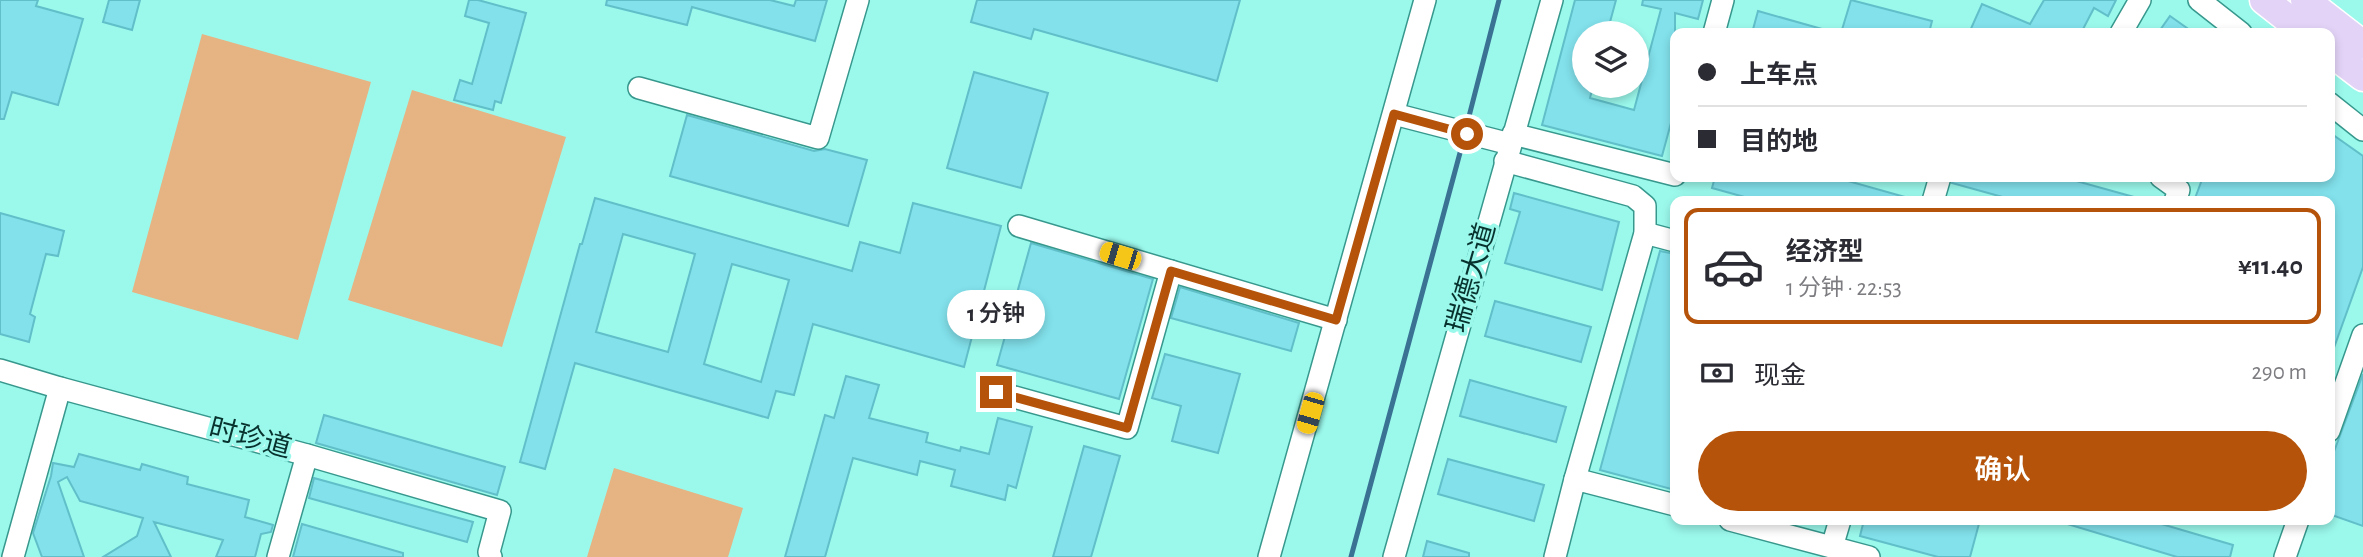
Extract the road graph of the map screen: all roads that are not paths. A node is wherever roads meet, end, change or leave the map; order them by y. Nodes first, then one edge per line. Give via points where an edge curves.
1 (858, 0) edge
2 (1425, 0) edge
3 (1552, 0) edge
4 (1723, 0) edge
5 (2140, 0) edge
6 (2199, 0) edge
7 (2264, 0) edge
8 (2309, 1) edge
9 (1715, 28) edge
10 (2123, 28) edge
11 (2235, 28) edge
12 (2300, 28) edge
13 (2363, 45) edge
14 (2335, 56) edge
15 (2363, 77) edge
16 (639, 88) dead end
17 (2335, 108) edge
18 (1394, 114) junction
19 (2363, 130) edge
20 (1509, 146) junction
21 (1670, 174) edge
22 (2168, 182) edge
23 (2177, 196) edge
24 (1019, 226) dead end
25 (1645, 233) junction
26 (1670, 240) edge
27 (1171, 271) junction
28 (1336, 320) junction
29 (2363, 335) edge
30 (0, 370) edge
31 (60, 388) junction
32 (996, 392) dead end
33 (2335, 414) edge
34 (307, 454) junction
35 (1575, 479) junction
36 (1670, 504) edge
37 (1749, 525) edge
38 (1839, 525) edge
39 (2296, 525) edge
40 (1832, 547) junction
41 (13, 557) edge
42 (278, 557) edge
43 (491, 557) edge
44 (1269, 557) edge
45 (1394, 557) edge
46 (1555, 557) edge
47 (1869, 557) edge
48 (2285, 557) edge

1 - 16 street via 818,138
2 - 18 street
3 - 20 street, 瑞德大道
4 - 9 street
5 - 10 street
6 - 11 street
7 - 12 main road
8 - 13 main road
14 - 15 main road
17 - 19 street
18 - 20 street
18 - 28 street
20 - 21 street
20 - 25 street via 1633,196 1644,206
20 - 45 street, 瑞德大道
22 - 23 street via 2179,190
24 - 27 street
25 - 26 street
25 - 35 street
27 - 28 street
27 - 32 street via 1127,428
28 - 44 street
29 - 33 street
30 - 31 street, 时珍道
31 - 34 street, 时珍道
31 - 41 street
34 - 42 street
34 - 43 street, 时珍道 via 500,512
35 - 36 street
35 - 46 street
37 - 40 street
38 - 40 street
39 - 48 street
40 - 47 street

